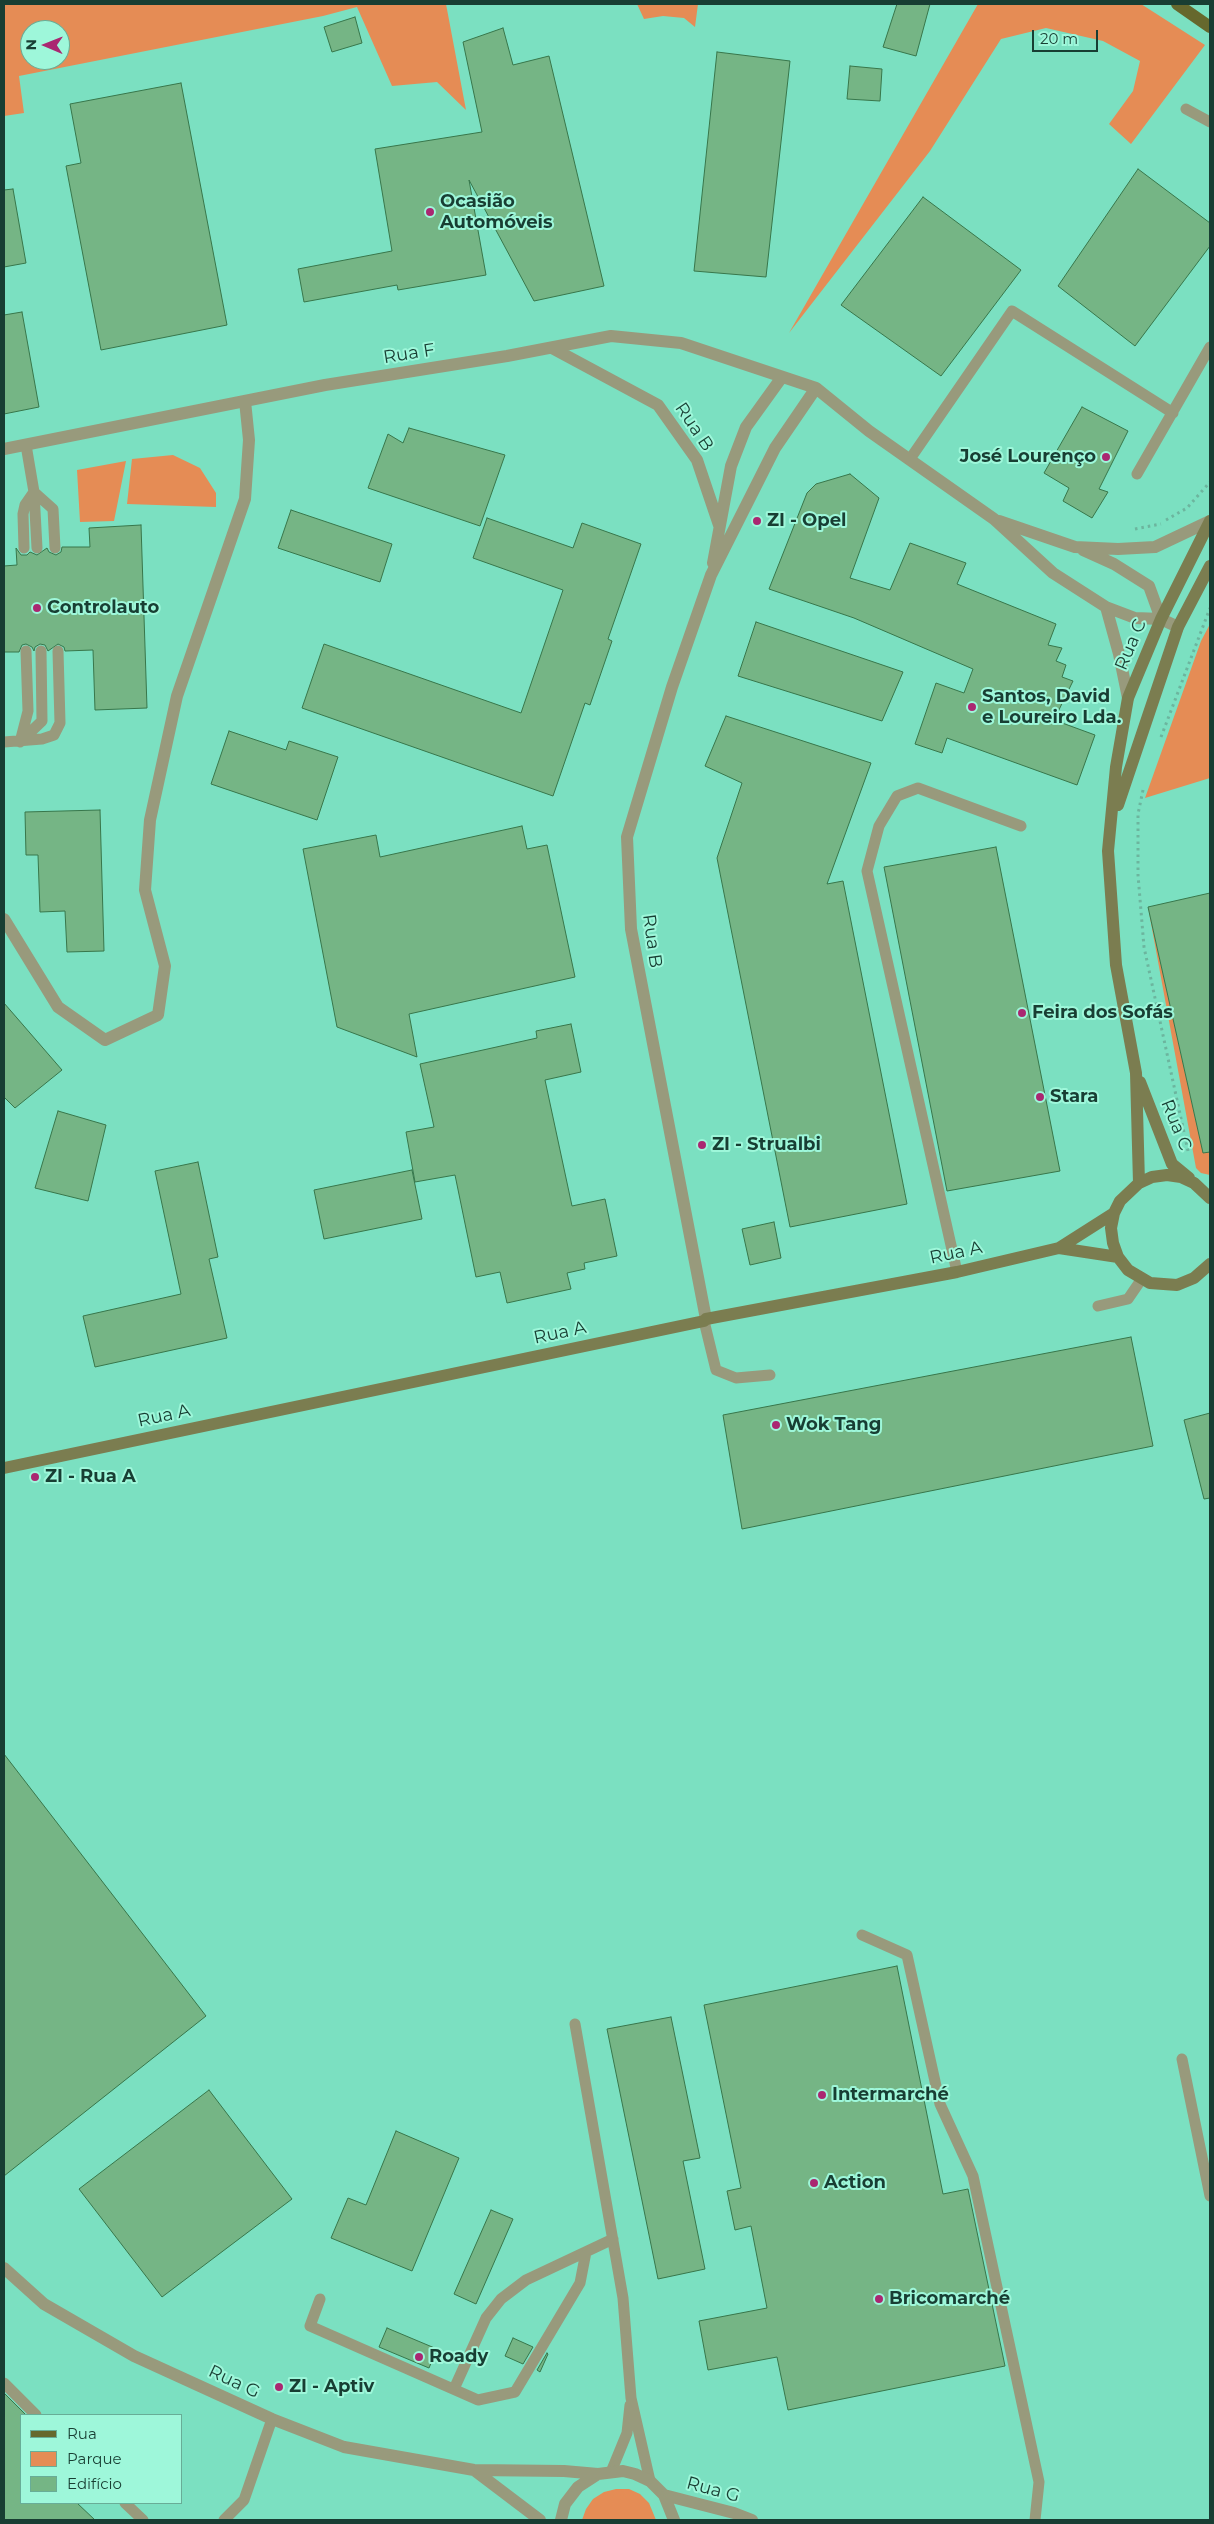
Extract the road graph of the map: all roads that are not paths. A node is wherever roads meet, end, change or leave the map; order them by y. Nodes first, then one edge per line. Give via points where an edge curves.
1 (1177, 4) edge
2 (1210, 27) edge
3 (1186, 109) dead end
4 (1210, 122) edge
5 (1210, 347) edge
6 (552, 348) junction
7 (782, 377) junction
8 (816, 388) junction
9 (245, 401) junction
10 (1173, 413) junction
11 (26, 445) junction
12 (4, 449) edge
13 (910, 459) junction
14 (1138, 474) dead end
15 (34, 492) junction
16 (994, 519) junction
17 (1210, 521) edge
18 (719, 525) junction
19 (1075, 547) junction
20 (24, 548) dead end
21 (37, 548) dead end
22 (55, 548) dead end
23 (1210, 566) edge
24 (711, 575) junction
25 (1106, 607) junction
26 (1161, 619) junction
27 (1178, 627) junction
28 (41, 651) dead end
29 (58, 651) dead end
30 (26, 652) dead end
31 (1128, 698) junction
32 (4, 742) edge
33 (20, 742) junction
34 (1113, 822) junction
35 (1021, 826) dead end
36 (4, 919) edge
37 (1136, 1073) junction
38 (1139, 1183) junction
39 (1205, 1191) edge
40 (1114, 1213) junction
41 (1059, 1248) junction
42 (1118, 1257) junction
43 (1210, 1266) edge
44 (957, 1272) junction
45 (1141, 1280) junction
46 (1098, 1306) dead end
47 (705, 1320) junction
48 (770, 1375) dead end
49 (4, 1468) edge
50 (862, 1935) dead end
51 (575, 2024) dead end
52 (1182, 2058) dead end
53 (1210, 2196) edge
54 (613, 2239) junction
55 (586, 2252) junction
56 (4, 2268) edge
57 (320, 2299) dead end
58 (4, 2383) edge
59 (454, 2389) junction
60 (631, 2398) junction
61 (35, 2414) edge
62 (272, 2419) junction
63 (474, 2470) junction
64 (604, 2473) junction
65 (650, 2481) junction
66 (664, 2495) junction
67 (126, 2504) edge
68 (143, 2520) edge
69 (224, 2520) edge
70 (540, 2520) edge
71 (561, 2520) edge
72 (674, 2520) edge
73 (752, 2520) edge
74 (1035, 2520) edge

1 - 2 main road
3 - 4 lane
5 - 10 lane
6 - 7 street, Rua F via 611,336 682,342
6 - 9 street, Rua F
6 - 18 street, Rua B via 658,405 697,460
7 - 8 street, Rua F
7 - 18 street, Rua B via 746,427 731,466
8 - 13 street, Rua F
8 - 24 street, Rua B via 775,448
9 - 11 street, Rua F
9 - 36 street via 249,440 245,499 177,696 150,820 145,890 165,966 158,1015 105,1040 58,1007
10 - 13 lane via 1012,311
10 - 14 lane
11 - 12 street, Rua F
11 - 15 lane
13 - 16 street, Rua F
15 - 20 lane via 22,514
15 - 21 lane
15 - 22 lane via 53,509
16 - 19 street
16 - 25 street via 1053,573
17 - 19 street via 1154,547
17 - 26 street, Rua C
18 - 24 street, Rua B
19 - 26 street via 1114,564 1149,586
23 - 27 street, Rua C
24 - 47 street, Rua B via 672,687 627,837 631,929
25 - 26 street via 1134,618
25 - 31 street
26 - 27 street
26 - 31 street, Rua C
27 - 34 street, Rua C
28 - 33 lane via 42,721
29 - 33 lane via 60,723 54,735
30 - 33 lane via 28,711
31 - 34 street, Rua C via 1116,767
32 - 33 lane
34 - 37 street, Rua C via 1108,851 1116,965
35 - 44 lane via 918,788 897,796 879,826 866,871
37 - 38 street, Rua C
37 - 39 street, Rua C via 1172,1164
38 - 39 street via 1167,1175 1181,1177
38 - 40 street via 1120,1201
40 - 41 street, Rua A
40 - 42 street via 1113,1243
41 - 42 street
41 - 44 street, Rua A
42 - 45 street
43 - 45 street via 1177,1285
44 - 47 street, Rua A
45 - 46 lane via 1128,1299
47 - 48 lane via 716,1370 736,1378
47 - 49 street, Rua A
50 - 74 lane via 907,1955 940,2104 973,2176 1039,2482
51 - 54 lane
52 - 53 lane
54 - 55 lane
54 - 60 lane via 624,2298
55 - 59 lane via 526,2280 501,2299 486,2318
55 - 59 lane via 580,2283 515,2392 478,2400
56 - 62 street, Rua G via 44,2304 134,2356
57 - 59 lane via 310,2326
58 - 61 lane
60 - 64 lane via 627,2433
60 - 65 lane
62 - 63 street, Rua G via 344,2447
62 - 69 lane via 244,2500
63 - 64 street, Rua G
63 - 70 street
64 - 65 street, Rua G via 635,2474
64 - 71 street via 587,2479 571,2495
65 - 66 street
66 - 72 street
66 - 73 street, Rua G
67 - 68 lane

